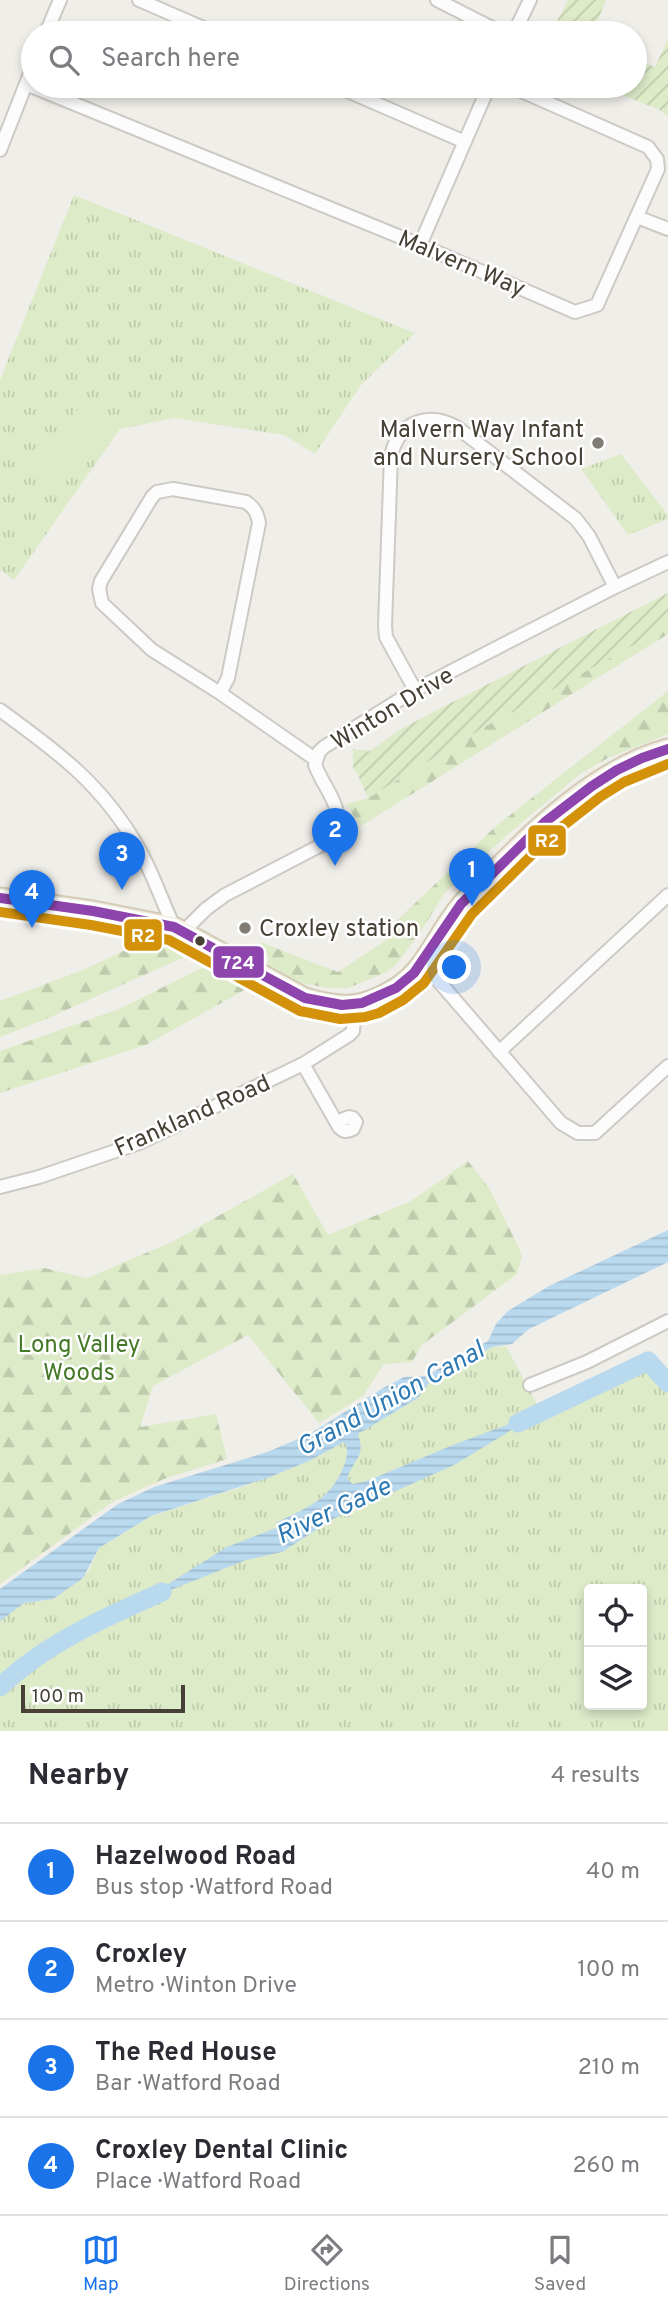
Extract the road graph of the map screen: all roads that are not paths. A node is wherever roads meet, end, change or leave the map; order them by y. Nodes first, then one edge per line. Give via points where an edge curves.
1 (60, 0) edge
2 (139, 0) edge
3 (437, 0) edge
4 (530, 0) edge
5 (52, 21) edge
6 (187, 21) edge
7 (478, 21) edge
8 (520, 21) edge
9 (21, 97) edge
10 (60, 98) edge
11 (364, 98) edge
12 (484, 98) edge
13 (537, 98) edge
14 (465, 142) junction
15 (0, 150) edge
16 (637, 217) junction
17 (668, 229) edge
18 (420, 245) junction
19 (668, 562) edge
20 (615, 587) junction
21 (415, 690) junction
22 (220, 692) junction
23 (0, 710) edge
24 (668, 749) edge
25 (315, 759) junction
26 (668, 895) edge
27 (0, 898) edge
28 (179, 929) junction
29 (423, 963) junction
30 (355, 1007) junction
31 (499, 1052) junction
32 (303, 1064) junction
33 (668, 1066) edge
34 (336, 1122) dead end
35 (0, 1188) edge
36 (668, 1321) edge
37 (530, 1385) dead end

1 - 5 street
2 - 6 street
3 - 7 street
4 - 8 street
9 - 15 street
10 - 18 street, Malvern Way
11 - 14 street
12 - 14 street
13 - 16 street, Malvern Way via 648,147 658,169
14 - 18 street
16 - 17 street
16 - 18 street, Malvern Way via 597,305 575,312
19 - 20 street, Winton Drive
20 - 21 street, Winton Drive
20 - 21 street via 590,536 576,519 458,428 442,420 416,423 401,433 391,456 384,626
21 - 25 street, Winton Drive via 324,747
22 - 22 street via 152,650 99,596 101,581 152,497 165,489 246,502 257,514 235,645
22 - 25 street
23 - 28 street via 96,788 139,849
24 - 29 main road via 610,773 523,842 456,911
25 - 28 street, Winton Drive via 337,808 333,836 225,895
26 - 31 street
27 - 28 main road
28 - 30 main road via 305,998
29 - 30 main road via 398,987
29 - 31 street
30 - 32 street, Frankland Road via 353,1031
31 - 33 street via 561,1124 578,1133 595,1133
32 - 34 street
32 - 35 street, Frankland Road via 139,1143
36 - 37 street

